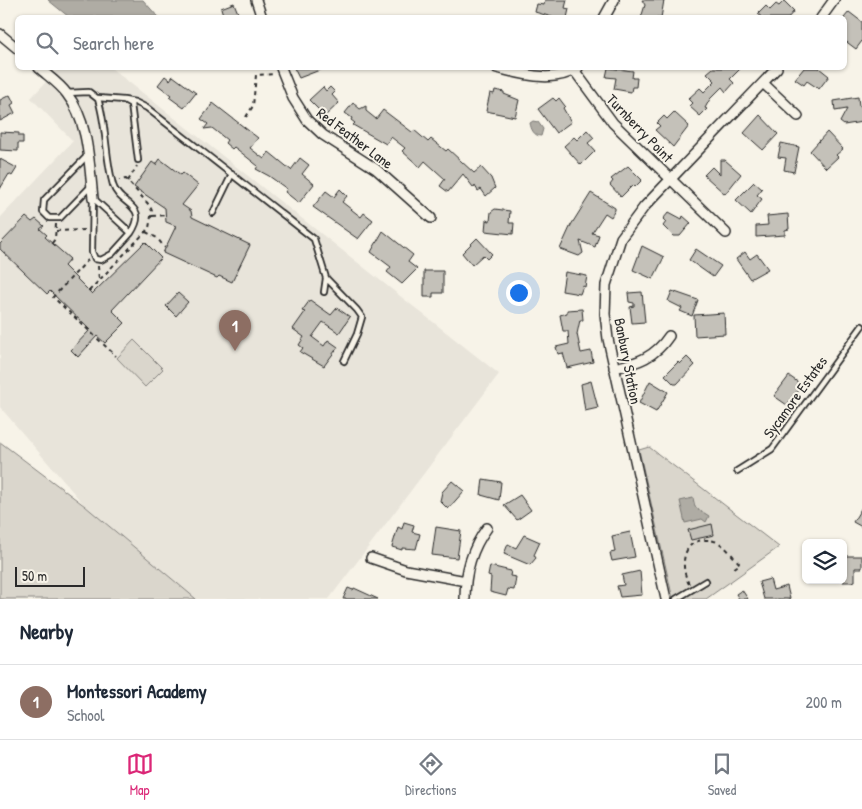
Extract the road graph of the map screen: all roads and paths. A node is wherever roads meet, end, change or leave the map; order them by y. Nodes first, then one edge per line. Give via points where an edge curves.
1 (256, 0) edge
2 (614, 0) edge
3 (834, 0) edge
4 (261, 15) edge
5 (606, 15) edge
6 (823, 15) edge
7 (0, 34) edge
8 (15, 46) edge
9 (41, 70) edge
10 (282, 70) edge
11 (507, 70) edge
12 (573, 70) edge
13 (577, 70) edge
14 (775, 70) edge
15 (763, 83) junction
16 (66, 93) junction
17 (98, 98) junction
18 (124, 100) junction
19 (798, 116) dead end
20 (246, 117) dead end
21 (88, 155) junction
22 (138, 160) joint
23 (232, 174) junction
24 (671, 180) junction
25 (128, 181) dead end
26 (92, 185) junction
27 (93, 198) junction
28 (212, 213) dead end
29 (168, 215) dead end
30 (152, 216) dead end
31 (431, 218) dead end
32 (56, 219) junction
33 (93, 230) junction
34 (56, 231) junction
35 (146, 232) dead end
36 (726, 232) dead end
37 (131, 233) junction
38 (52, 243) dead end
39 (165, 248) dead end
40 (92, 255) junction
41 (97, 260) junction
42 (326, 278) junction
43 (99, 281) dead end
44 (324, 292) dead end
45 (862, 326) edge
46 (669, 336) dead end
47 (116, 356) dead end
48 (344, 360) dead end
49 (614, 368) junction
50 (737, 471) dead end
51 (487, 528) dead end
52 (371, 558) dead end
53 (734, 569) dead end
54 (466, 581) junction
55 (706, 581) dead end
56 (689, 584) dead end
57 (465, 599) edge
58 (666, 599) edge
59 (676, 599) edge

1 - 4 street
2 - 5 street
3 - 6 street
7 - 8 street
9 - 16 street
10 - 20 path via 256,75 253,106
10 - 31 street, Red Feather Lane via 292,98 307,120 330,140 376,169
11 - 12 street via 543,77
13 - 24 street, Turnberry Point via 613,123
14 - 15 street, Banbury Station
15 - 19 street
15 - 24 street, Banbury Station
16 - 17 lane via 89,92
16 - 21 street via 80,118
17 - 18 lane
17 - 37 lane via 113,185 137,214
18 - 22 lane via 132,107
18 - 23 lane via 147,108
21 - 26 street
21 - 32 lane via 43,202 44,214
22 - 25 path
23 - 28 lane
23 - 42 lane via 314,240
24 - 36 street, Turnberry Point
24 - 49 street, Banbury Station via 626,231 609,274 605,314
26 - 27 street
26 - 32 lane
27 - 33 lane
27 - 37 lane
29 - 30 path
32 - 34 path
33 - 34 path
33 - 40 lane
34 - 38 path
35 - 39 path
37 - 41 lane via 110,256
40 - 41 lane
40 - 47 path via 53,297
41 - 43 path
42 - 44 lane
42 - 48 lane via 362,317
45 - 50 lane, Sycamore Estates via 772,449
46 - 49 street via 651,355 633,364
49 - 58 street, Banbury Station
51 - 54 street via 477,545
52 - 54 street via 400,569
53 - 56 path via 740,564 724,546 715,541 702,541 689,546 683,557 683,573
54 - 57 street
55 - 59 lane

